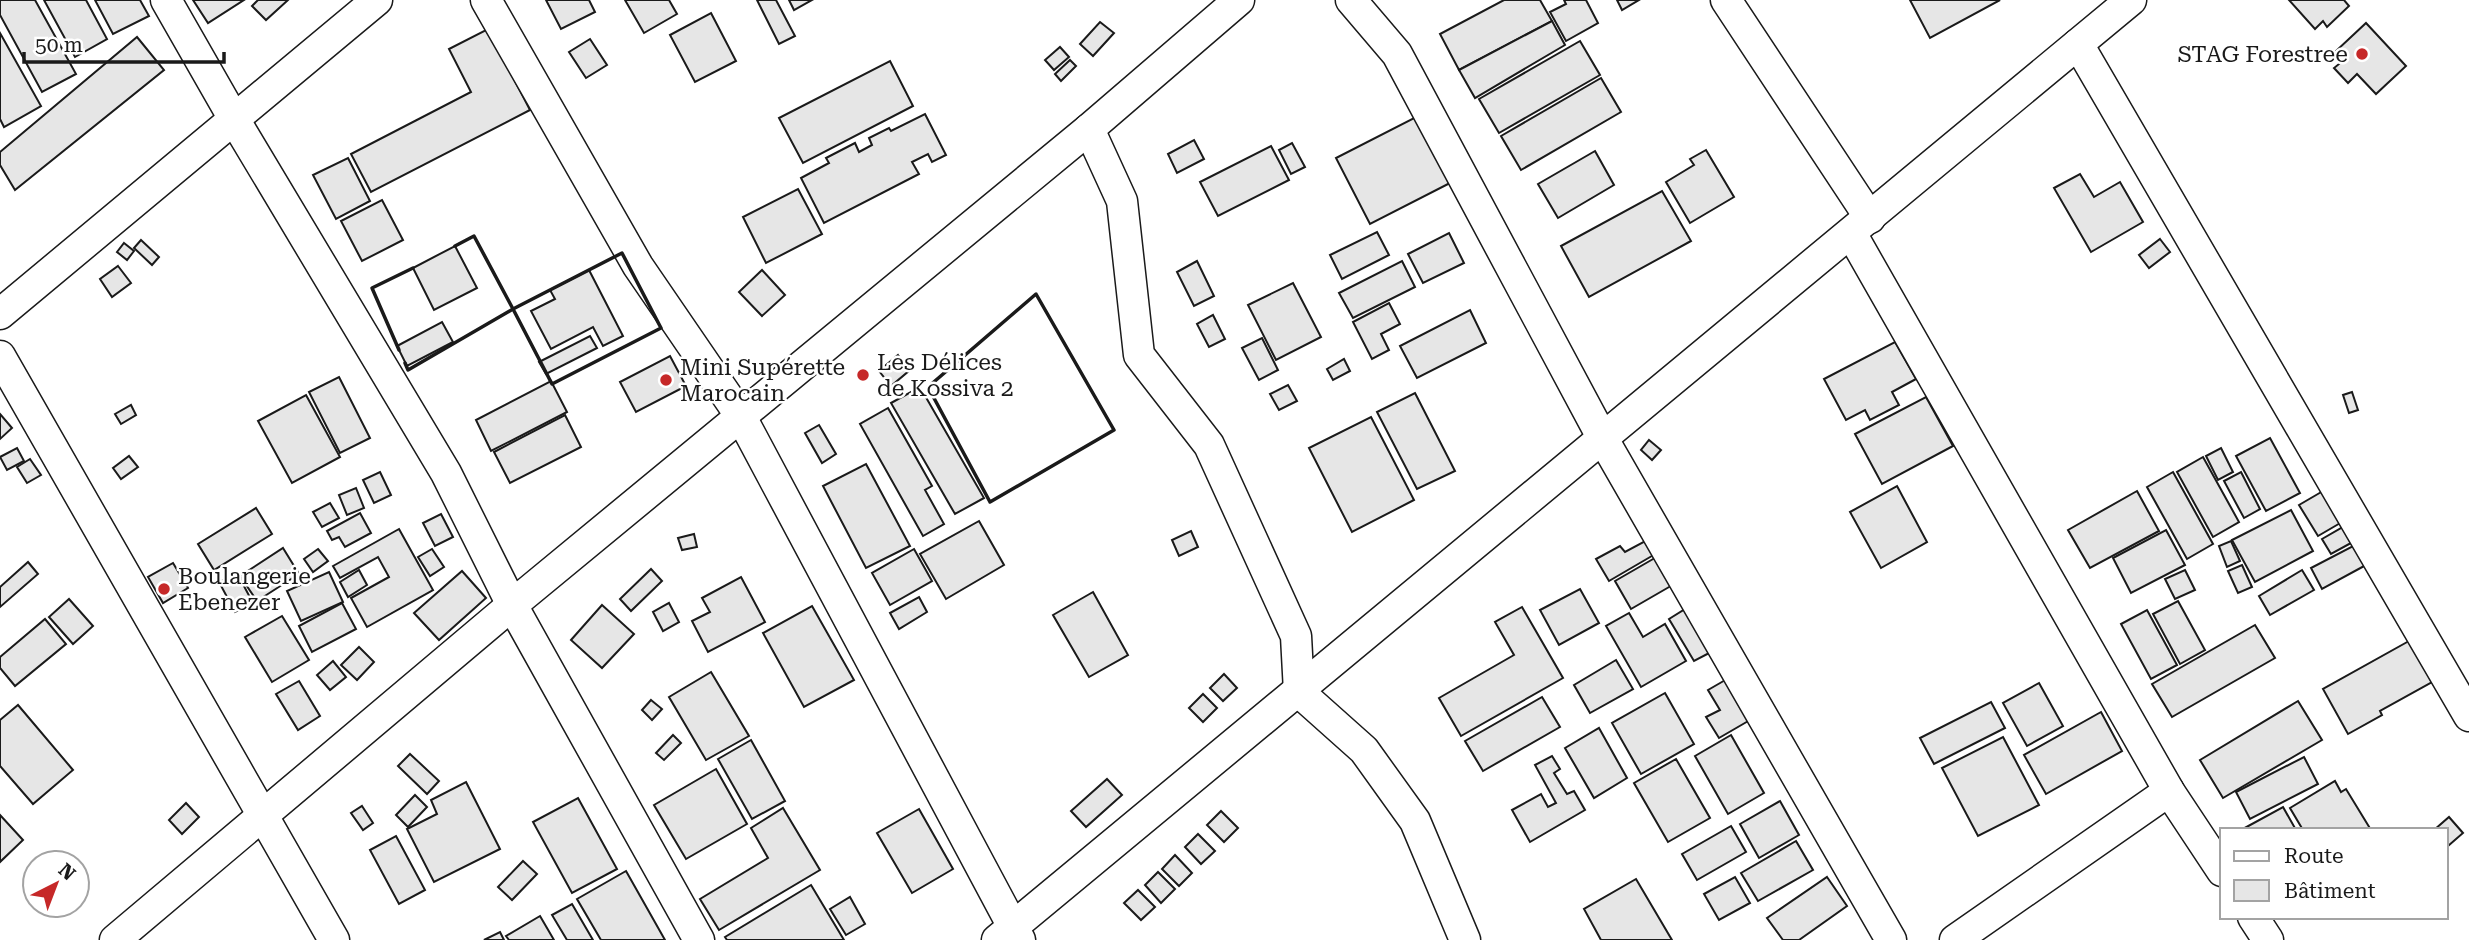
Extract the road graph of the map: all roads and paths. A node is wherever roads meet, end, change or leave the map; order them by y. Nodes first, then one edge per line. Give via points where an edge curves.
1 (166, 0) edge
2 (377, 0) edge
3 (486, 0) edge
4 (1239, 0) edge
5 (1351, 0) edge
6 (1726, 0) edge
7 (2131, 0) edge
8 (2078, 44) junction
9 (234, 119) junction
10 (1089, 128) junction
11 (1860, 225) junction
12 (0, 314) edge
13 (0, 356) edge
14 (740, 415) junction
15 (1603, 439) junction
16 (512, 605) junction
17 (1299, 692) junction
18 (2469, 716) edge
19 (2169, 791) junction
20 (262, 815) junction
21 (2220, 868) edge
22 (2254, 919) edge
23 (1010, 936) edge
24 (115, 940) edge
25 (334, 940) edge
26 (699, 940) edge
27 (1465, 940) edge
28 (1891, 940) edge
29 (1955, 940) edge
30 (2268, 940) edge

1 - 9 street
2 - 9 street
3 - 14 street via 638,266
4 - 10 street
5 - 15 street via 1397,54
6 - 11 street
7 - 8 street
8 - 11 street
8 - 18 street
9 - 12 street
9 - 16 street via 446,473
10 - 14 street
10 - 17 street via 1122,201 1139,355 1209,445 1297,636
11 - 15 street
11 - 19 street
13 - 20 street
14 - 16 street
14 - 23 street
15 - 17 street
15 - 28 street
16 - 20 street
16 - 26 street
17 - 23 street
17 - 27 street via 1364,750 1415,821
19 - 21 street
19 - 29 street
20 - 24 street
20 - 25 street
22 - 30 street

